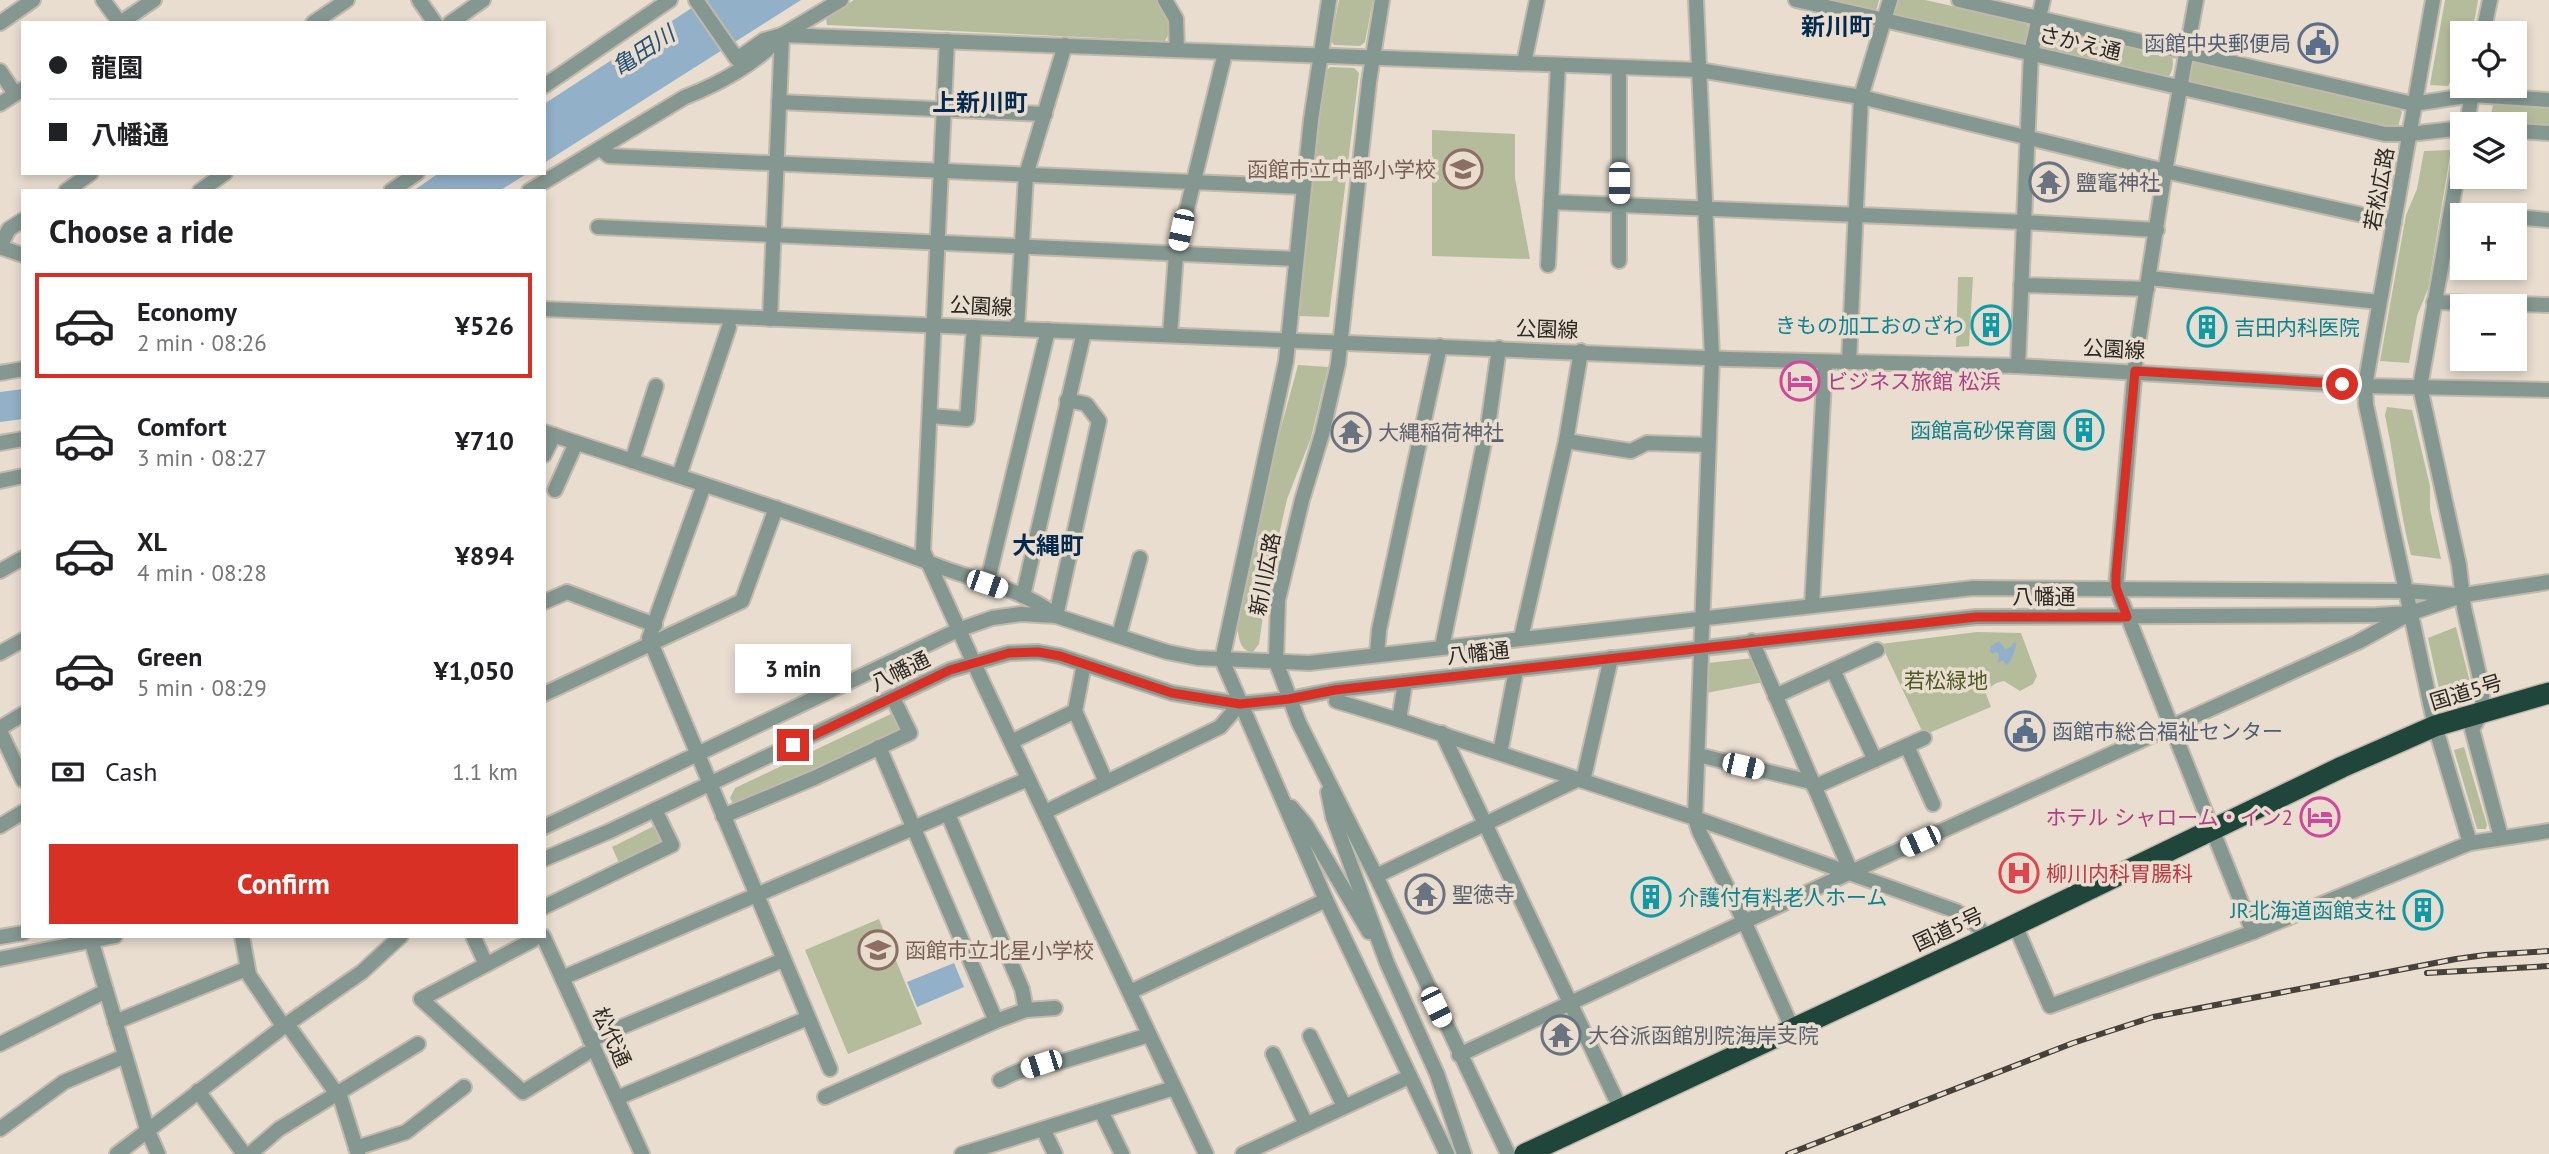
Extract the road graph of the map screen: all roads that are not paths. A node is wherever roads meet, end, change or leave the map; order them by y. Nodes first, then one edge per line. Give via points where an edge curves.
1 (33, 0) edge
2 (103, 0) edge
3 (153, 0) edge
4 (347, 0) edge
5 (419, 0) edge
6 (483, 0) edge
7 (670, 0) edge
8 (841, 0) edge
9 (1165, 0) edge
10 (1329, 0) edge
11 (1382, 0) edge
12 (1536, 0) edge
13 (1696, 0) edge
14 (1796, 0) edge
15 (1890, 0) edge
16 (1959, 0) edge
17 (2043, 0) edge
18 (2196, 0) edge
19 (2432, 0) edge
20 (2490, 0) edge
21 (697, 2) edge
22 (2038, 19) junction
23 (1882, 20) junction
24 (119, 21) edge
25 (123, 21) edge
26 (316, 21) edge
27 (434, 21) edge
28 (453, 21) edge
29 (2486, 21) edge
30 (0, 23) edge
31 (782, 35) junction
32 (947, 41) junction
33 (1065, 45) junction
34 (1177, 50) junction
35 (2186, 51) junction
36 (1224, 53) junction
37 (2031, 53) junction
38 (734, 55) junction
39 (1318, 57) junction
40 (1373, 58) junction
41 (1524, 63) junction
42 (1558, 65) junction
43 (1619, 67) junction
44 (1699, 70) junction
45 (0, 71) edge
46 (546, 85) edge
47 (2179, 88) junction
48 (19, 91) edge
49 (685, 97) junction
50 (1861, 97) junction
51 (2450, 97) edge
52 (2527, 97) edge
53 (2549, 100) edge
54 (779, 102) junction
55 (0, 104) edge
56 (2413, 104) junction
57 (945, 109) junction
58 (1045, 114) junction
59 (2450, 130) edge
60 (2527, 132) edge
61 (2549, 133) edge
62 (2410, 134) junction
63 (2028, 137) junction
64 (601, 149) junction
65 (776, 163) junction
66 (942, 171) junction
67 (2165, 171) junction
68 (88, 175) edge
69 (414, 175) edge
70 (1027, 175) junction
71 (222, 176) edge
72 (1192, 182) junction
73 (1303, 187) junction
74 (69, 189) edge
75 (203, 189) edge
76 (394, 189) edge
77 (532, 189) edge
78 (1551, 202) junction
79 (1619, 205) junction
80 (1705, 208) junction
81 (1855, 214) junction
82 (2450, 217) edge
83 (2527, 218) edge
84 (2549, 220) edge
85 (21, 221) edge
86 (2023, 222) junction
87 (2394, 222) junction
88 (598, 227) dead end
89 (2157, 229) junction
90 (774, 236) junction
91 (938, 243) junction
92 (0, 246) edge
93 (1023, 247) junction
94 (21, 254) edge
95 (1176, 254) junction
96 (1296, 259) junction
97 (1619, 261) dead end
98 (1548, 265) dead end
99 (2148, 284) junction
100 (2021, 285) junction
101 (2379, 302) junction
102 (2434, 302) junction
103 (2549, 305) edge
104 (546, 309) edge
105 (770, 319) junction
106 (934, 325) junction
107 (729, 327) dead end
108 (974, 327) junction
109 (1017, 329) junction
110 (1048, 330) junction
111 (1084, 332) junction
112 (1170, 335) junction
113 (1288, 338) junction
114 (1339, 342) junction
115 (1440, 346) junction
116 (1499, 348) junction
117 (1581, 351) junction
118 (1712, 357) junction
119 (1825, 362) junction
120 (1849, 362) junction
121 (2018, 366) junction
122 (21, 369) edge
123 (2135, 371) junction
124 (0, 373) edge
125 (656, 386) dead end
126 (2365, 386) junction
127 (2420, 387) junction
128 (2549, 390) edge
129 (1067, 400) junction
130 (930, 416) junction
131 (549, 433) edge
132 (21, 439) edge
133 (1566, 441) junction
134 (0, 443) edge
135 (576, 443) junction
136 (1709, 445) junction
137 (632, 461) junction
138 (21, 476) edge
139 (678, 476) junction
140 (0, 481) edge
141 (704, 485) junction
142 (555, 490) dead end
143 (776, 508) junction
144 (1140, 558) dead end
145 (21, 559) edge
146 (928, 561) junction
147 (0, 571) edge
148 (2549, 582) edge
149 (987, 584) junction
150 (2116, 587) junction
151 (2407, 592) junction
152 (2464, 595) junction
153 (1023, 596) junction
154 (546, 601) edge
155 (1812, 606) junction
156 (2412, 613) junction
157 (1056, 616) junction
158 (2127, 617) junction
159 (1702, 618) junction
160 (654, 625) junction
161 (958, 630) junction
162 (1119, 635) junction
163 (1521, 638) junction
164 (21, 640) edge
165 (1752, 641) junction
166 (652, 644) junction
167 (1701, 646) junction
168 (1442, 647) junction
169 (1877, 650) dead end
170 (0, 653) edge
171 (1377, 655) junction
172 (1611, 658) junction
173 (1222, 660) junction
174 (973, 662) junction
175 (1276, 663) junction
176 (1084, 664) junction
177 (1516, 670) junction
178 (1833, 670) junction
179 (1405, 682) junction
180 (546, 693) edge
181 (2549, 693) edge
182 (1775, 696) junction
183 (893, 698) junction
184 (1289, 699) junction
185 (1336, 701) dead end
186 (1240, 704) junction
187 (1075, 710) junction
188 (2483, 711) junction
189 (21, 715) edge
190 (1399, 720) junction
191 (2435, 726) junction
192 (0, 729) edge
193 (2171, 729) junction
194 (1442, 733) junction
195 (1924, 738) dead end
196 (1011, 742) junction
197 (1907, 746) junction
198 (879, 747) junction
199 (1500, 752) junction
200 (698, 754) junction
201 (1698, 755) junction
202 (1875, 760) junction
203 (1323, 772) junction
204 (21, 776) edge
205 (1028, 779) junction
206 (1581, 780) junction
207 (1106, 782) junction
208 (710, 784) junction
209 (1813, 785) junction
210 (1278, 792) junction
211 (1933, 804) dead end
212 (655, 810) junction
213 (1045, 812) junction
214 (21, 813) edge
215 (948, 814) junction
216 (723, 816) junction
217 (1695, 818) junction
218 (1485, 824) junction
219 (0, 826) edge
220 (546, 826) edge
221 (914, 828) junction
222 (2212, 830) junction
223 (2549, 831) edge
224 (2501, 837) junction
225 (2470, 843) junction
226 (546, 858) edge
227 (1850, 872) junction
228 (1376, 876) junction
229 (756, 895) junction
230 (1326, 900) junction
231 (546, 907) edge
232 (1745, 923) junction
233 (2015, 925) junction
234 (2253, 932) junction
235 (21, 933) edge
236 (0, 937) edge
237 (1988, 937) junction
238 (91, 938) edge
239 (242, 938) edge
240 (399, 938) edge
241 (474, 938) edge
242 (538, 938) edge
243 (0, 959) edge
244 (783, 960) junction
245 (1387, 963) junction
246 (486, 964) junction
247 (246, 968) junction
248 (562, 978) junction
249 (106, 991) junction
250 (1130, 992) junction
251 (1570, 1002) junction
252 (1055, 1008) dead end
253 (1026, 1010) junction
254 (808, 1018) junction
255 (996, 1021) junction
256 (115, 1022) junction
257 (286, 1025) junction
258 (1793, 1030) junction
259 (1149, 1035) junction
260 (1310, 1035) dead end
261 (0, 1044) edge
262 (418, 1044) dead end
263 (588, 1047) junction
264 (1273, 1054) dead end
265 (1459, 1055) junction
266 (125, 1056) junction
267 (830, 1069) dead end
268 (1409, 1077) junction
269 (1000, 1080) dead end
270 (464, 1087) dead end
271 (1174, 1088) junction
272 (198, 1091) junction
273 (338, 1093) junction
274 (825, 1097) dead end
275 (617, 1098) junction
276 (1344, 1107) junction
277 (1621, 1110) junction
278 (1101, 1111) junction
279 (1306, 1124) junction
280 (0, 1129) edge
281 (147, 1129) junction
282 (1043, 1129) junction
283 (357, 1151) edge
284 (117, 1154) edge
285 (158, 1154) edge
286 (244, 1154) edge
287 (250, 1154) edge
288 (642, 1154) edge
289 (962, 1154) edge
290 (1055, 1154) edge
291 (1122, 1154) edge
292 (1206, 1154) edge
293 (1243, 1154) edge
294 (1447, 1154) edge
295 (1464, 1154) edge
296 (1508, 1154) edge
297 (1525, 1154) edge

1 - 30 street
2 - 24 street
3 - 25 street
4 - 26 street
5 - 27 street
6 - 28 street
7 - 46 street
8 - 31 street
9 - 34 street via 1176,19
10 - 39 street, 新川広路
11 - 40 street, 新川広路
12 - 41 street
13 - 44 street
14 - 23 street, さかえ通
15 - 23 street
16 - 22 street, さかえ通
17 - 22 street
18 - 35 street
19 - 56 street, 若松広路
20 - 29 street
21 - 38 street
22 - 35 street, さかえ通
22 - 37 street
23 - 37 street, さかえ通
23 - 50 street
31 - 32 street
31 - 38 street
31 - 49 street via 768,51
31 - 54 street
32 - 33 street
32 - 57 street
33 - 34 street
33 - 58 street
34 - 36 street
35 - 47 street
35 - 56 street, さかえ通
36 - 39 street
36 - 72 street
37 - 47 street, さかえ通
37 - 63 street
38 - 49 street
39 - 40 street
39 - 73 street, 新川広路
40 - 41 street
40 - 114 street, 新川広路
41 - 42 street
42 - 43 street
42 - 78 street
43 - 44 street
43 - 79 street
44 - 50 street
44 - 80 street
45 - 48 street
47 - 62 street, さかえ通 via 2385,134
47 - 67 street
48 - 55 street
49 - 64 street
50 - 63 street
50 - 81 street
51 - 56 street, さかえ通
52 - 53 street, さかえ通
54 - 57 street
54 - 65 street
56 - 62 street, 若松広路
57 - 58 street
57 - 66 street
58 - 70 street
59 - 62 street, さかえ通
60 - 61 street
62 - 87 street, 若松広路
63 - 67 street
63 - 86 street
64 - 65 street via 609,156
64 - 77 street
65 - 66 street
65 - 90 street
66 - 70 street
66 - 91 street
67 - 87 street
67 - 89 street
68 - 74 street
69 - 76 street
70 - 72 street
70 - 93 street
71 - 75 street
72 - 73 street
72 - 95 street
73 - 96 street, 新川広路
78 - 79 street
78 - 98 street
79 - 80 street
79 - 97 street
80 - 81 street
80 - 118 street
81 - 86 street
81 - 120 street
82 - 102 street
83 - 84 street
85 - 92 street via 9,229
86 - 89 street
86 - 100 street
87 - 101 street, 若松広路
88 - 90 street
89 - 99 street
90 - 91 street
90 - 105 street
91 - 93 street
91 - 106 street
92 - 94 street
93 - 95 street
93 - 109 street
95 - 96 street
95 - 112 street
96 - 113 street, 新川広路
99 - 100 street
99 - 101 street
99 - 123 street
100 - 121 street
101 - 126 street, 若松広路
102 - 103 street
102 - 127 street
104 - 105 street, 公園線
105 - 106 street, 公園線
106 - 108 street, 公園線
106 - 130 street
107 - 139 street
108 - 109 street, 公園線
108 - 130 street via 967,419
109 - 110 street, 公園線
110 - 111 street, 公園線
110 - 149 street
111 - 112 street, 公園線
111 - 129 street
112 - 113 street, 公園線
113 - 114 street, 公園線
113 - 173 street, 新川広路
114 - 115 street, 公園線
114 - 175 street, 新川広路 via 1322,434 1278,600
115 - 116 street, 公園線
115 - 171 street
116 - 117 street, 公園線
116 - 168 street
117 - 118 street, 公園線
117 - 133 street
118 - 119 street, 公園線
118 - 136 street
119 - 120 street, 公園線
119 - 155 street
120 - 121 street, 公園線
121 - 123 street, 公園線
122 - 124 street
123 - 126 street, 公園線
123 - 150 street
125 - 137 street
126 - 127 street, 公園線
126 - 151 street, 若松広路
127 - 128 street, 公園線
127 - 152 street
129 - 153 street
129 - 157 street via 1086,404 1099,421
130 - 146 street via 923,551
131 - 135 street
132 - 134 street
133 - 136 street via 1631,451 1647,443
133 - 163 street
135 - 137 street
135 - 142 street
136 - 159 street
137 - 139 street
138 - 140 street
139 - 141 street
141 - 143 street
141 - 160 street
143 - 146 street
143 - 166 street via 743,601
144 - 162 street
145 - 147 street
146 - 149 street
146 - 161 street
148 - 152 street
149 - 153 street
150 - 151 street, 八幡通
150 - 155 street, 八幡通 via 1973,588
150 - 158 street
151 - 152 street, 八幡通
151 - 156 street, 若松広路
152 - 156 street, 八幡通
152 - 188 street
153 - 157 street
154 - 160 street via 567,592
155 - 159 street, 八幡通
156 - 158 street, 八幡通
156 - 191 street, 若松広路
156 - 193 street
157 - 161 street, 八幡通 via 992,618
157 - 162 street, 八幡通
158 - 165 street, 八幡通 via 1976,617
158 - 193 street
159 - 163 street, 八幡通
159 - 167 street
160 - 166 street via 649,638
161 - 174 street
161 - 200 street, 八幡通
162 - 173 street, 八幡通 via 1167,652
163 - 168 street, 八幡通
164 - 170 street
165 - 167 street, 八幡通
165 - 182 street
166 - 180 street
166 - 200 street
167 - 172 street, 八幡通
167 - 201 street
168 - 171 street, 八幡通
169 - 178 street
171 - 175 street, 八幡通
172 - 177 street, 八幡通
172 - 206 street
173 - 175 street, 八幡通
173 - 186 street
174 - 176 street, 八幡通 via 1038,652
174 - 183 street, 八幡通
174 - 196 street
175 - 184 street, 新川広路
176 - 186 street, 八幡通 via 1172,693
176 - 187 street
177 - 179 street, 八幡通
177 - 199 street
178 - 182 street
178 - 202 street
179 - 184 street, 八幡通
179 - 190 street
181 - 188 highway, 国道5号
182 - 209 street
183 - 198 street via 910,733
183 - 208 street, 八幡通
184 - 186 street, 八幡通
184 - 203 street, 新川広路
185 - 190 street
186 - 207 street via 1220,727
186 - 210 street
187 - 196 street
187 - 207 street
188 - 191 highway, 国道5号
188 - 224 street via 2472,729
189 - 192 street
190 - 194 street
191 - 222 highway, 国道5号
191 - 225 street, 若松広路
192 - 204 street
193 - 222 street
193 - 227 street
194 - 199 street
194 - 218 street
195 - 197 street
196 - 205 street
197 - 202 street
197 - 211 street
198 - 216 street
198 - 221 street
199 - 206 street
200 - 208 street
200 - 220 street, 八幡通
201 - 209 street
201 - 217 street
202 - 209 street
203 - 228 street, 新川広路
203 - 245 street via 1333,817
205 - 213 street
205 - 215 street
206 - 217 street
206 - 218 street
207 - 213 street
208 - 212 street, 八幡通
208 - 216 street
209 - 227 street
210 - 230 street
210 - 245 street via 1306,825
212 - 226 street, 八幡通
212 - 231 street via 672,845
213 - 250 street
214 - 219 street
215 - 221 street
215 - 253 street via 1022,989
216 - 229 street
217 - 227 street
217 - 232 street
218 - 228 street
218 - 251 street
221 - 229 street
221 - 255 street
222 - 233 highway, 国道5号
222 - 234 street
223 - 224 street
224 - 225 street
225 - 234 street
227 - 232 street
227 - 237 street via 1956,911
228 - 265 street, 新川広路
229 - 244 street
229 - 248 street
230 - 250 street
230 - 268 street
232 - 251 street
232 - 258 street
233 - 234 street via 2050,1006
233 - 237 highway, 国道5号
235 - 236 street
237 - 258 highway, 国道5号
238 - 243 street
238 - 249 street
239 - 247 street
240 - 257 street via 362,972
241 - 246 street
242 - 246 street
242 - 248 street, 松代通
244 - 254 street
244 - 263 street
245 - 295 street via 1437,1074
246 - 263 street via 421,999 523,1092
247 - 256 street
247 - 257 street
248 - 263 street, 松代通
249 - 256 street
249 - 261 street
250 - 259 street
251 - 265 street
251 - 277 street
252 - 253 street
253 - 255 street
254 - 267 street
254 - 275 street
255 - 274 street
256 - 266 street
257 - 272 street
257 - 273 street
258 - 277 highway, 国道5号
259 - 269 street
259 - 271 street
260 - 276 street
262 - 273 street
263 - 275 street, 松代通
264 - 279 street
265 - 296 street, 新川広路
266 - 280 street via 64,1082
266 - 281 street
268 - 276 street
268 - 294 street
270 - 283 street via 406,1132
271 - 278 street
271 - 292 street
272 - 281 street
272 - 286 street
273 - 283 street
273 - 287 street via 279,1129
275 - 288 street, 松代通
276 - 279 street
277 - 297 highway, 国道5号
278 - 282 street
278 - 291 street
279 - 293 street
281 - 284 street
281 - 285 street
282 - 289 street
282 - 290 street

